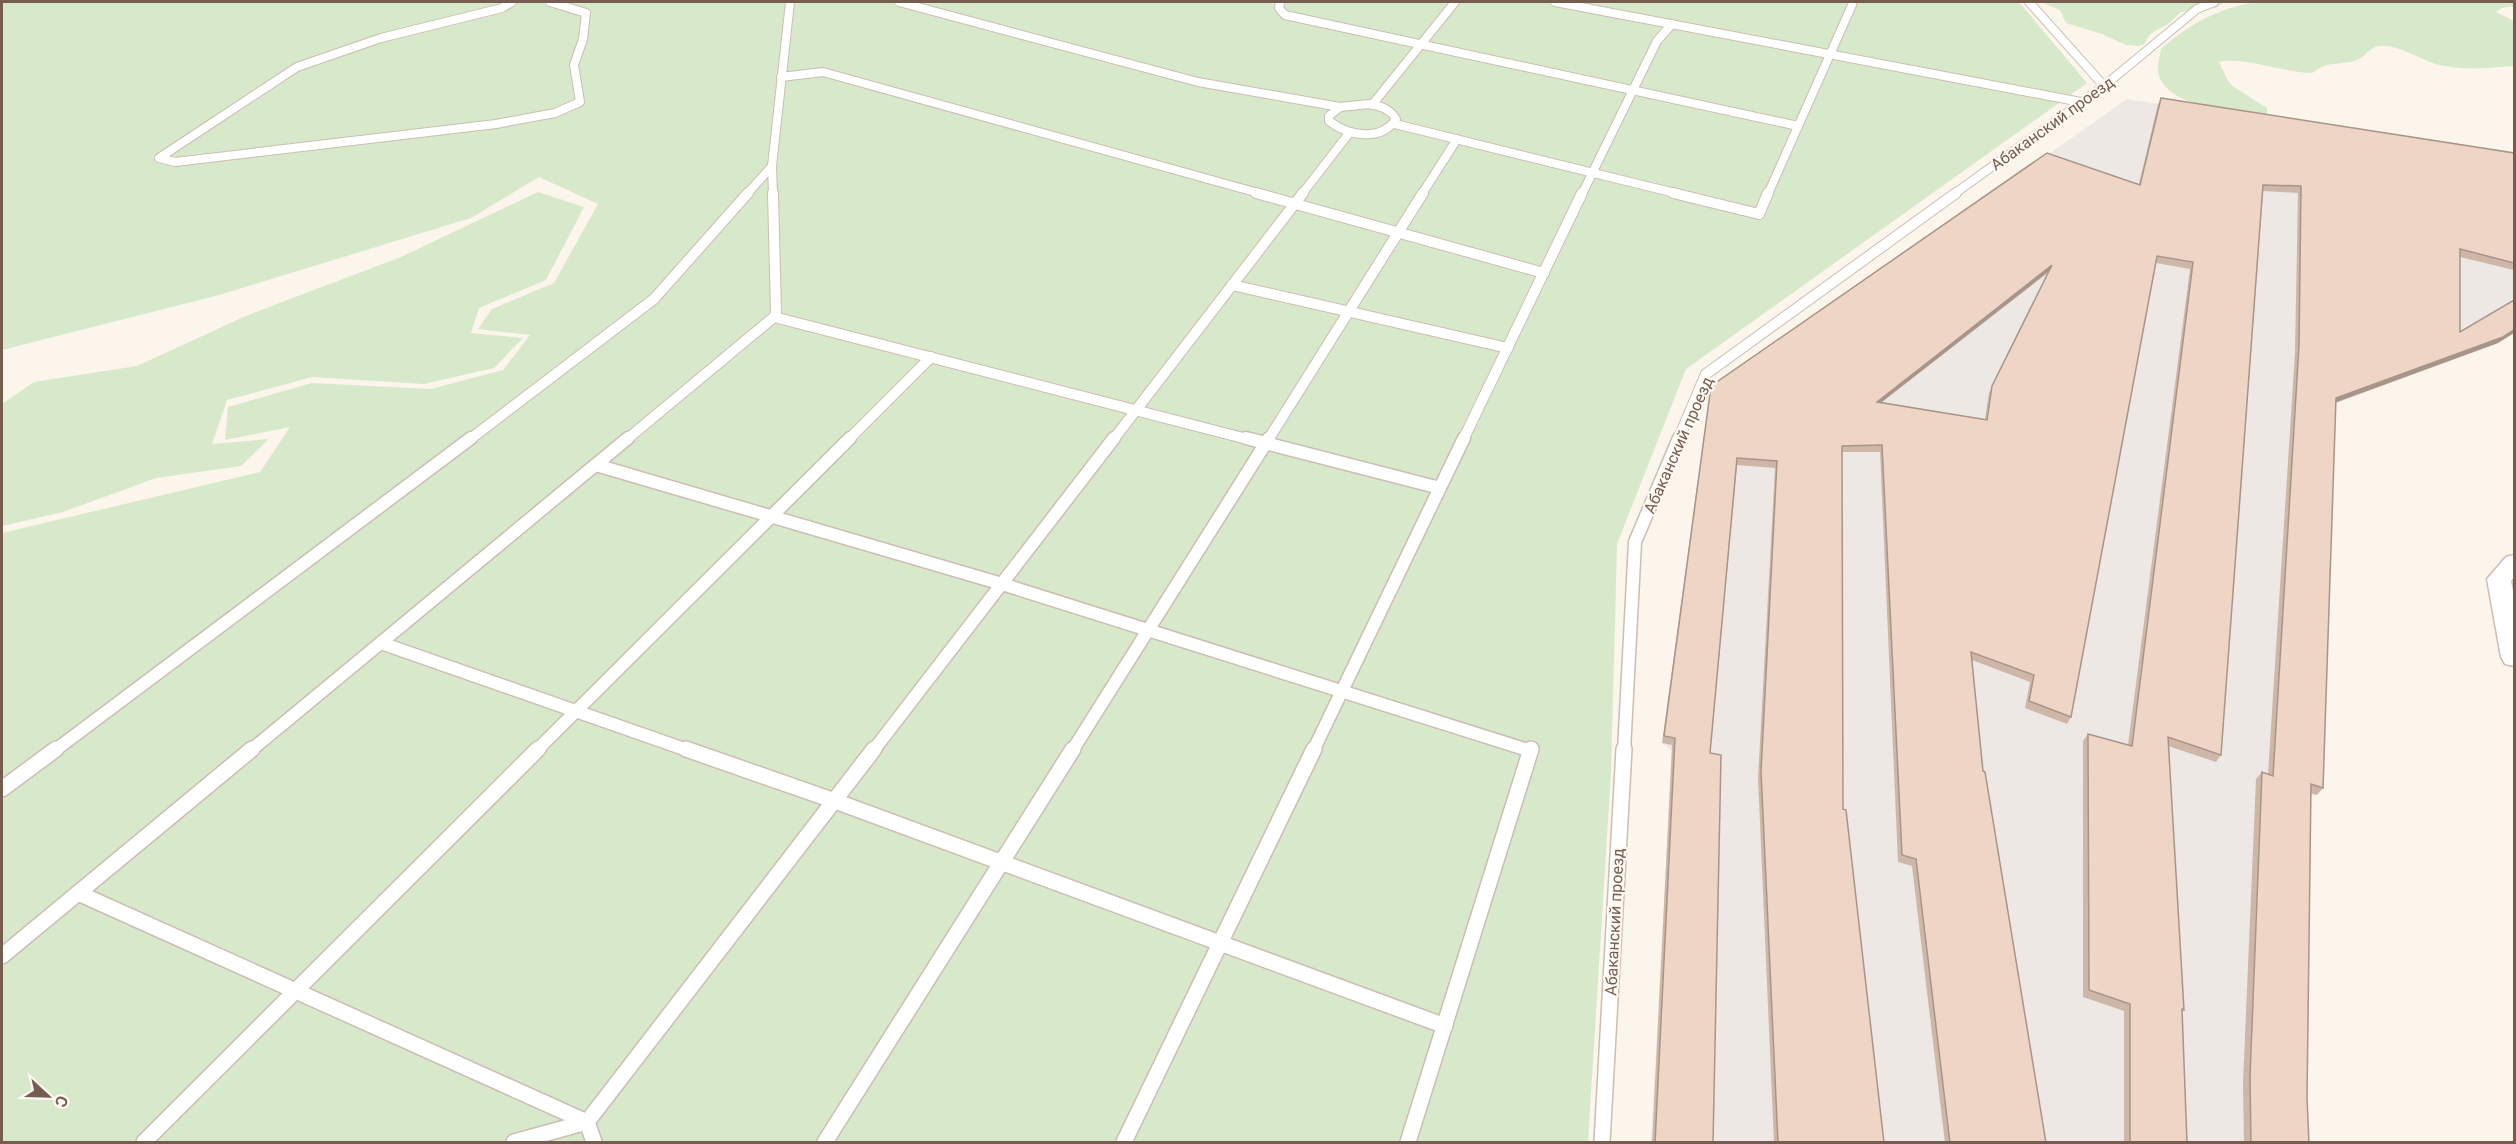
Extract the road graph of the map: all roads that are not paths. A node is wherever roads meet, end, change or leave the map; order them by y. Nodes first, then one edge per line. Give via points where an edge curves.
1 (512, 2) edge
2 (550, 2) edge
3 (790, 2) edge
4 (899, 2) edge
5 (1280, 2) edge
6 (1455, 2) edge
7 (1555, 2) edge
8 (2029, 2) edge
9 (2214, 2) edge
10 (1852, 5) dead end
11 (1672, 24) junction
12 (1420, 44) junction
13 (1830, 54) junction
14 (782, 77) junction
15 (2104, 86) junction
16 (1633, 90) junction
17 (2081, 102) junction
18 (1371, 105) junction
19 (1340, 107) junction
20 (1395, 124) junction
21 (1798, 126) junction
22 (1350, 132) junction
23 (1457, 139) junction
24 (772, 166) junction
25 (1592, 173) junction
26 (1295, 204) junction
27 (1398, 233) junction
28 (1544, 273) junction
29 (1232, 285) junction
30 (1349, 312) junction
31 (774, 317) junction
32 (1508, 348) junction
33 (931, 357) junction
34 (1136, 410) junction
35 (1266, 443) junction
36 (596, 465) junction
37 (1440, 488) junction
38 (772, 516) junction
39 (2514, 562) edge
40 (1002, 584) junction
41 (1148, 630) junction
42 (381, 643) junction
43 (2514, 657) edge
44 (1342, 690) junction
45 (577, 711) junction
46 (2, 789) edge
47 (835, 801) junction
48 (1001, 862) junction
49 (78, 893) junction
50 (1220, 943) junction
51 (2, 956) edge
52 (296, 991) junction
53 (1444, 1026) junction
54 (587, 1122) junction
55 (144, 1143) edge
56 (514, 1143) edge
57 (594, 1143) edge
58 (825, 1143) edge
59 (1124, 1143) edge
60 (1408, 1143) edge
61 (1602, 1143) edge

1 - 2 lane via 502,8 381,38 297,67 159,158 175,162 496,124 555,113 580,102 574,65 586,13
3 - 14 lane
4 - 19 lane via 1198,82
5 - 12 lane via 1279,8 1285,15
6 - 12 lane
7 - 11 lane
8 - 15 lane
9 - 15 lane, Абаканский проезд via 2197,9
10 - 13 lane
11 - 13 lane
11 - 16 lane via 1658,41
12 - 16 lane
12 - 18 lane
13 - 17 lane
13 - 21 lane
14 - 24 lane
14 - 26 lane via 823,72
15 - 17 lane, Абаканский проезд
16 - 21 lane
16 - 25 lane
17 - 61 lane, Абаканский проезд via 1706,374 1635,542
18 - 19 lane
18 - 20 lane via 1389,110
19 - 22 lane via 1329,120
20 - 22 lane via 1382,131
20 - 23 lane
21 - 25 lane via 1759,214
22 - 26 lane
23 - 25 lane
23 - 27 lane
24 - 31 lane
24 - 46 lane via 654,299
25 - 28 lane
26 - 27 lane
26 - 29 lane
27 - 28 lane
27 - 30 lane
28 - 32 lane
29 - 30 lane
29 - 34 lane
30 - 32 lane
30 - 35 lane
31 - 33 lane
31 - 36 lane
32 - 37 lane
33 - 34 lane
33 - 38 lane
34 - 35 lane
34 - 40 lane
35 - 37 lane
35 - 41 lane
36 - 38 lane
36 - 42 lane
37 - 44 lane
38 - 40 lane
38 - 45 lane
39 - 43 street via 2499,579
40 - 41 lane
40 - 47 lane
41 - 44 lane
41 - 48 lane
42 - 45 lane
42 - 49 lane
44 - 50 lane
44 - 53 lane via 1531,749
45 - 47 lane
45 - 52 lane
47 - 48 lane
47 - 54 lane
48 - 50 lane
48 - 58 lane
49 - 51 lane
49 - 52 lane
50 - 53 lane
50 - 59 lane
52 - 54 lane
52 - 55 lane
53 - 60 lane
54 - 56 lane
54 - 57 lane

